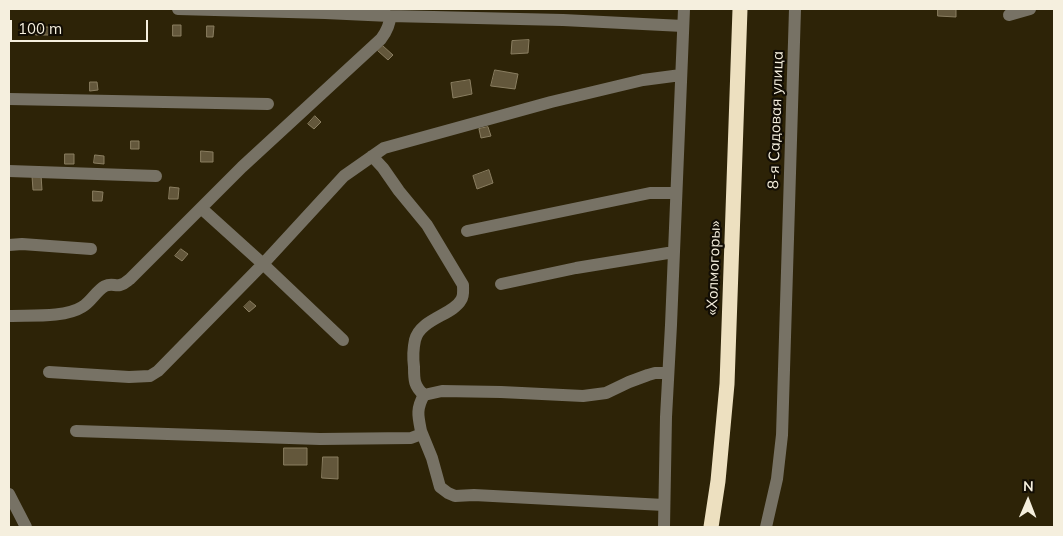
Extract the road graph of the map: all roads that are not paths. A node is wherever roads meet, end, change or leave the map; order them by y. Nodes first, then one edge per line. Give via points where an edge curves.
1 (178, 9) edge
2 (684, 9) edge
3 (740, 9) edge
4 (795, 9) edge
5 (1030, 9) edge
6 (325, 11) edge
7 (563, 14) edge
8 (1009, 15) dead end
9 (390, 16) junction
10 (683, 26) junction
11 (681, 75) junction
12 (9, 99) edge
13 (268, 104) dead end
14 (372, 156) junction
15 (9, 171) edge
16 (156, 176) dead end
17 (676, 193) junction
18 (201, 208) junction
19 (467, 231) dead end
20 (9, 244) edge
21 (91, 249) dead end
22 (674, 252) junction
23 (263, 264) junction
24 (502, 284) dead end
25 (9, 316) edge
26 (343, 340) dead end
27 (49, 372) dead end
28 (668, 373) junction
29 (424, 395) junction
30 (76, 431) dead end
31 (421, 432) junction
32 (9, 494) edge
33 (664, 505) junction
34 (26, 527) edge
35 (664, 527) edge
36 (711, 527) edge
37 (766, 527) edge

1 - 6 street
2 - 10 street
3 - 36 highway, «Холмогоры» via 727,384
4 - 37 street, 8-я Садовая улица via 782,435 777,479
5 - 8 street
6 - 9 street
7 - 9 street
7 - 10 street
9 - 18 street via 390,23 381,38
10 - 11 street
11 - 14 street via 643,80 551,102 384,148
11 - 17 street
12 - 13 street
14 - 23 street via 344,176
14 - 29 street via 427,225 463,285 461,301 419,331 415,339 414,382
15 - 16 street
17 - 19 street via 650,193
17 - 22 street
18 - 23 street
18 - 25 street via 124,284 107,285 84,306 64,314
20 - 21 street
22 - 24 street
22 - 28 street
23 - 26 street
23 - 27 street via 158,372 150,376 129,377
28 - 29 street via 655,373 606,393 582,396 442,391
28 - 33 street
29 - 31 street via 418,415
30 - 31 street via 320,439 411,438
31 - 33 street via 440,487 455,496
32 - 34 street
33 - 35 street

